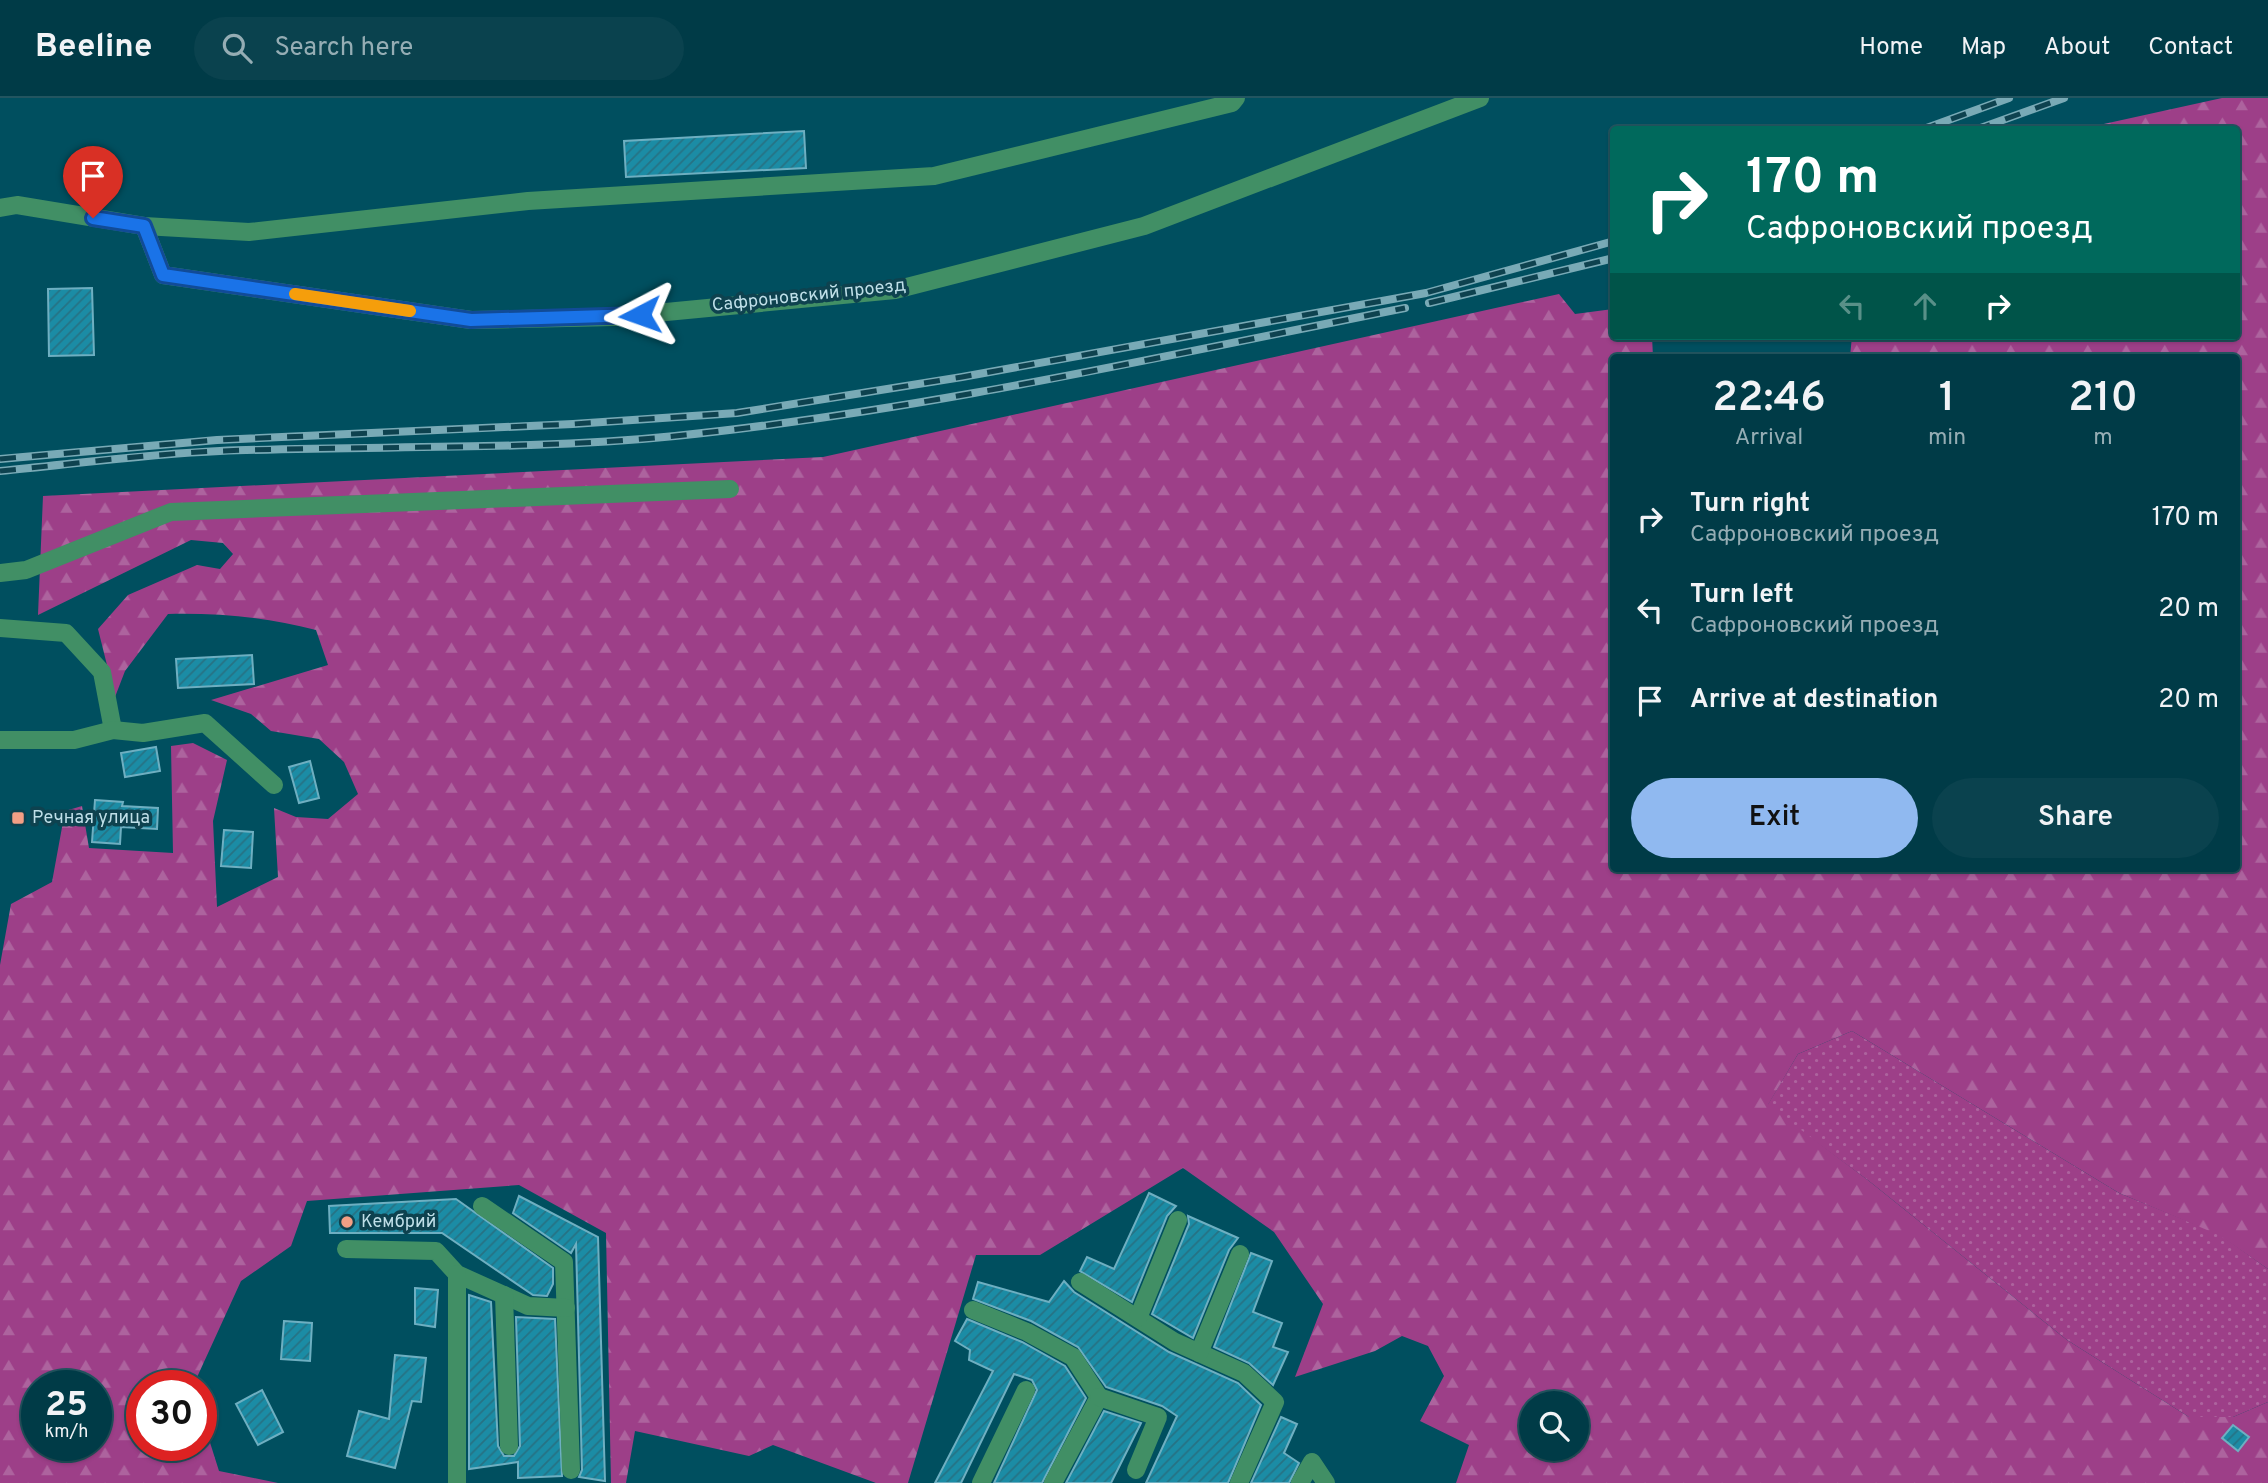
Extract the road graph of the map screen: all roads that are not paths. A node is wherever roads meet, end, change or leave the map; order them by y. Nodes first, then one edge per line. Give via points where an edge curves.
1 (1236, 98) edge
2 (1480, 98) edge
3 (0, 208) edge
4 (144, 226) junction
5 (730, 489) dead end
6 (0, 573) edge
7 (0, 628) edge
8 (113, 730) junction
9 (0, 740) edge
10 (274, 785) dead end
11 (482, 1206) dead end
12 (1178, 1220) dead end
13 (346, 1249) dead end
14 (1240, 1254) dead end
15 (457, 1274) junction
16 (1080, 1282) dead end
17 (505, 1296) junction
18 (566, 1308) junction
19 (973, 1310) dead end
20 (1138, 1318) junction
21 (1199, 1353) junction
22 (1026, 1390) dead end
23 (1099, 1397) junction
24 (509, 1446) dead end
25 (571, 1470) dead end
26 (1136, 1470) dead end
27 (457, 1483) edge
28 (981, 1483) edge
29 (1053, 1483) edge
30 (1239, 1483) edge
31 (1300, 1483) edge
32 (1326, 1483) edge

1 - 4 street via 1233,103 934,176 528,201 249,232
2 - 4 street, Сафроновский проезд via 1144,226 895,289 614,317 471,320 163,275
3 - 4 street via 18,205
5 - 6 street via 171,512 26,570
7 - 8 street via 66,633 102,672
8 - 9 street via 74,740
8 - 10 street via 143,733 205,723
11 - 18 street via 564,1262
12 - 20 street
13 - 15 street via 436,1251
14 - 21 street
15 - 17 street
15 - 27 street
16 - 20 street
17 - 18 street via 528,1306
17 - 24 street
18 - 25 street
19 - 23 street via 1073,1357
20 - 21 street
21 - 30 street via 1244,1373 1275,1402
22 - 28 street
23 - 26 street via 1158,1417
23 - 29 street
31 - 32 street via 1312,1462

